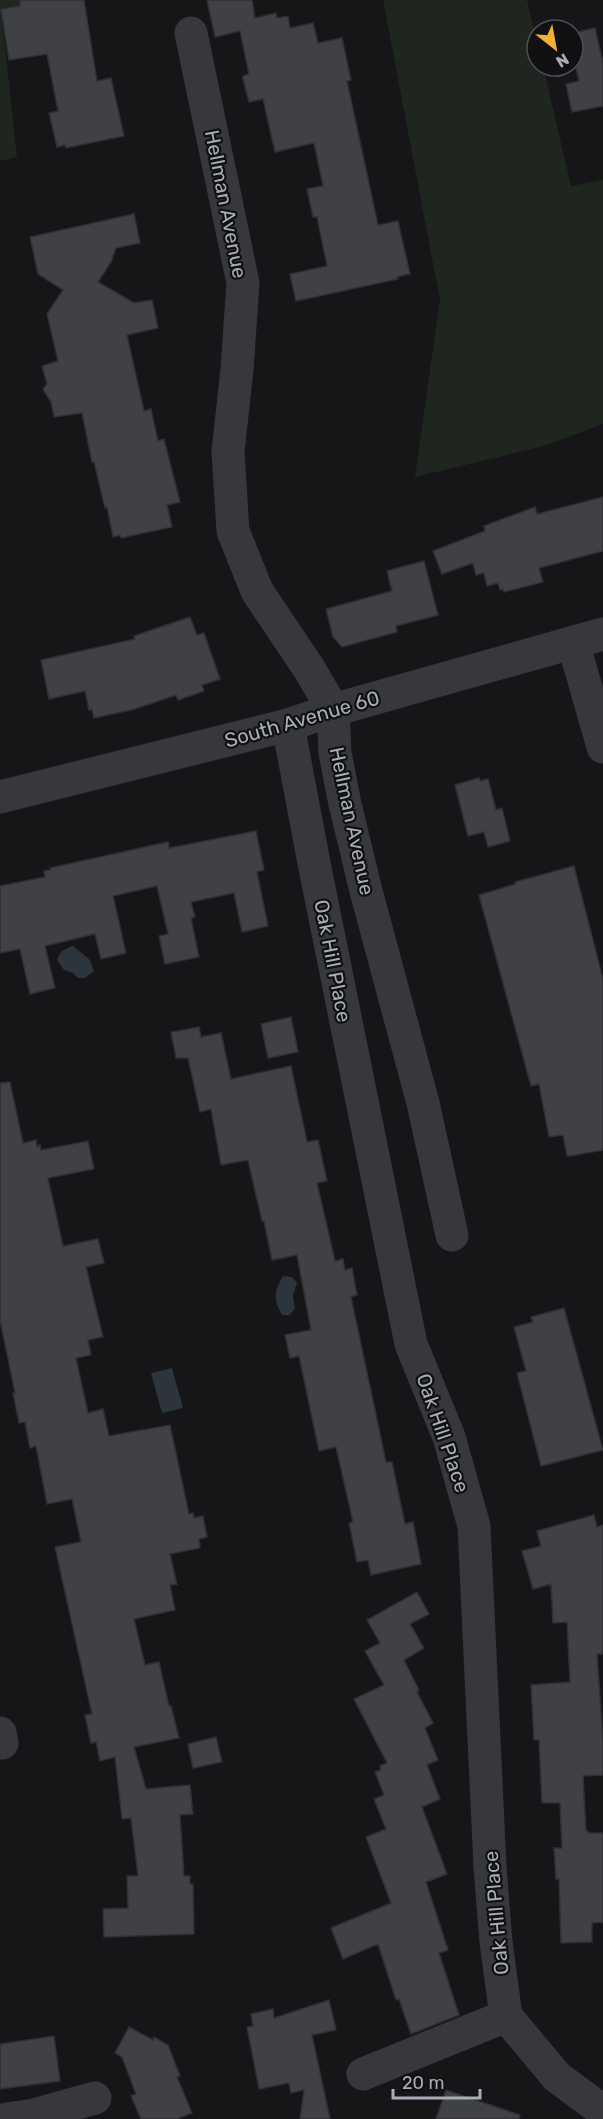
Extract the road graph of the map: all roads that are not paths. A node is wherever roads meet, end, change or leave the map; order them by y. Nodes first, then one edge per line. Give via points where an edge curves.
1 (191, 33) dead end
2 (588, 638) edge
3 (333, 710) junction
4 (288, 725) junction
5 (603, 747) edge
6 (0, 797) edge
7 (452, 1235) dead end
8 (506, 2016) junction
9 (363, 2073) dead end
10 (95, 2098) dead end
11 (603, 2110) edge
12 (8, 2119) edge

1 - 3 street, Hellman Avenue via 243,283 228,452 233,531 257,591
2 - 3 street, South Avenue 60
2 - 5 street
3 - 4 street, South Avenue 60
3 - 7 street, Hellman Avenue via 334,753 348,815 423,1103
4 - 6 street, South Avenue 60
4 - 8 street, Oak Hill Place via 411,1344 449,1437 474,1526 490,1867
8 - 9 street
8 - 11 street via 557,2077
10 - 12 street

